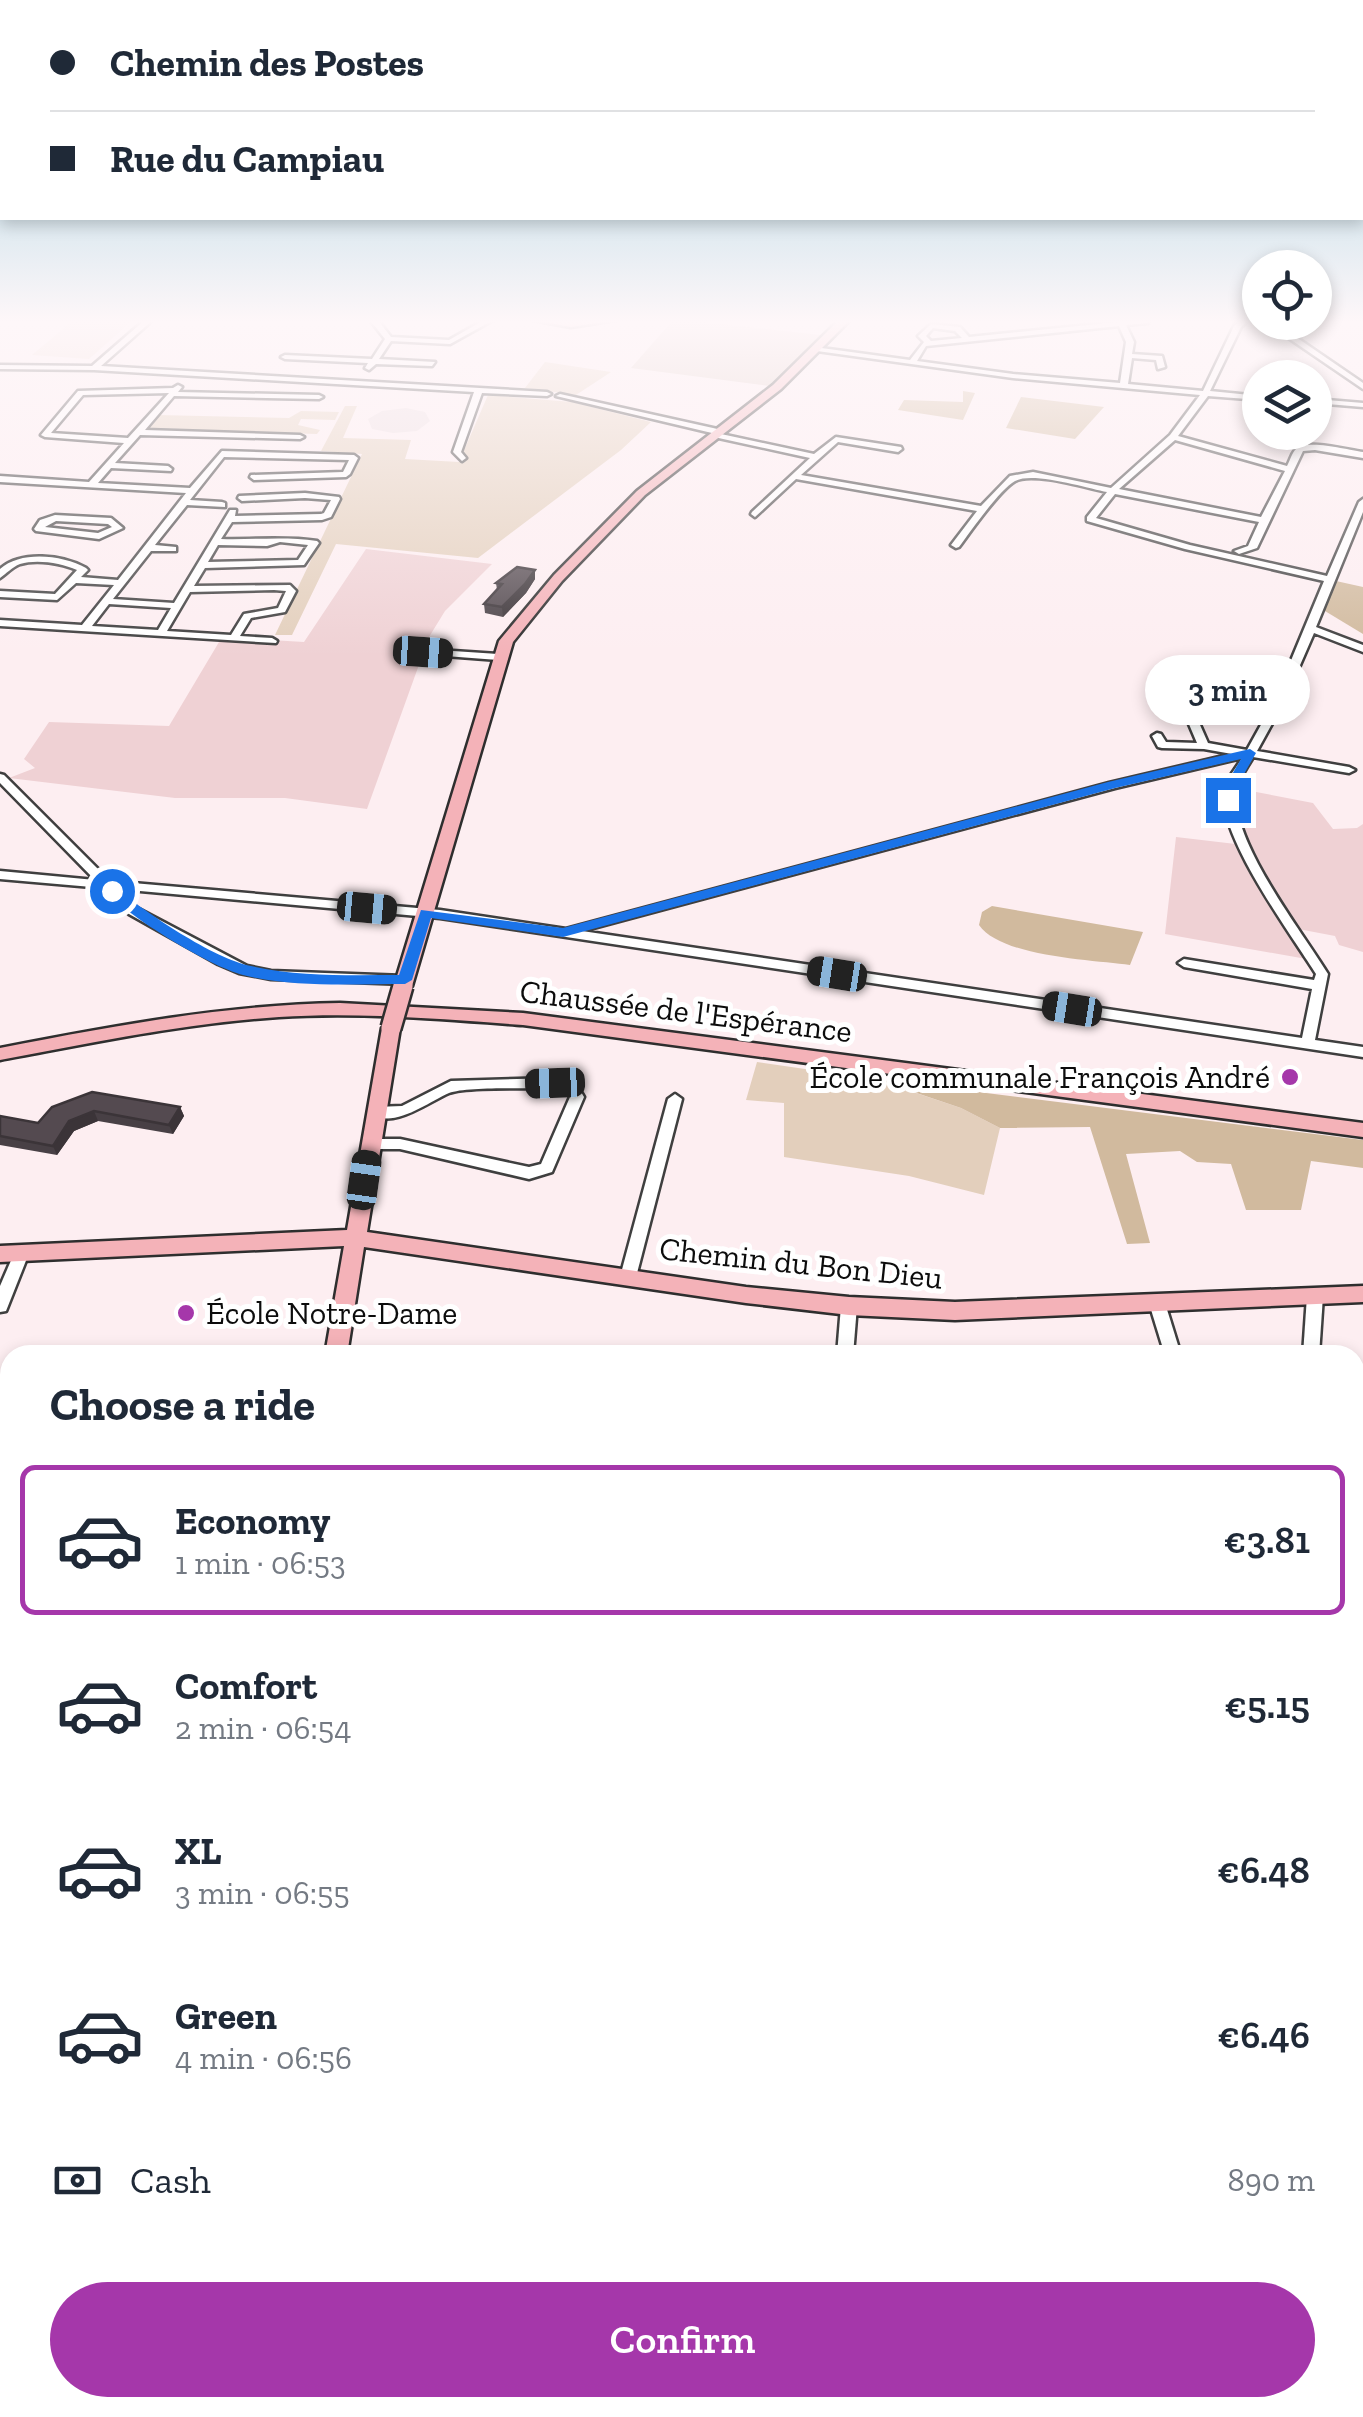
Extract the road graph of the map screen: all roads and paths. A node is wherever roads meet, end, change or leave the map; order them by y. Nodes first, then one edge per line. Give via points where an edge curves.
1 (48, 432) edge
2 (138, 432) joint
3 (464, 432) edge
4 (707, 432) edge
5 (719, 432) edge
6 (1177, 432) edge
7 (716, 434) junction
8 (300, 437) dead end
9 (1173, 437) junction
10 (130, 441) junction
11 (898, 449) dead end
12 (1363, 455) edge
13 (814, 456) junction
14 (266, 457) junction
15 (462, 458) dead end
16 (108, 466) junction
17 (168, 469) dead end
18 (1289, 469) junction
19 (794, 476) junction
20 (254, 477) junction
21 (0, 479) edge
22 (91, 484) junction
23 (192, 491) junction
24 (1114, 491) junction
25 (242, 498) junction
26 (183, 502) junction
27 (1363, 502) edge
28 (222, 505) dead end
29 (983, 509) junction
30 (755, 514) dead end
31 (229, 519) junction
32 (102, 520) joint
33 (1264, 520) junction
34 (216, 542) junction
35 (956, 544) dead end
36 (148, 548) junction
37 (173, 549) dead end
38 (1239, 551) dead end
39 (202, 565) junction
40 (0, 575) edge
41 (1327, 579) junction
42 (76, 580) junction
43 (121, 583) junction
44 (188, 589) junction
45 (0, 594) edge
46 (107, 601) junction
47 (178, 606) junction
48 (0, 614) edge
49 (0, 623) edge
50 (88, 625) junction
51 (1310, 628) junction
52 (163, 630) junction
53 (234, 638) junction
54 (272, 640) dead end
55 (1363, 649) edge
56 (423, 652) dead end
57 (498, 657) junction
58 (1279, 702) junction
59 (1157, 736) dead end
60 (1204, 746) junction
61 (1250, 753) junction
62 (1348, 770) dead end
63 (0, 778) edge
64 (0, 875) edge
65 (107, 885) junction
66 (426, 913) junction
67 (563, 932) junction
68 (1184, 962) dead end
69 (404, 983) junction
70 (1317, 985) junction
71 (1307, 1044) junction
72 (1363, 1052) edge
73 (0, 1054) edge
74 (675, 1099) dead end
75 (375, 1112) junction
76 (1363, 1130) edge
77 (370, 1144) junction
78 (354, 1238) junction
79 (11, 1253) edge
80 (628, 1277) junction
81 (1363, 1294) edge
82 (1315, 1296) junction
83 (1157, 1304) junction
84 (0, 1306) edge
85 (849, 1306) junction
86 (338, 1345) edge
87 (846, 1345) edge
88 (1170, 1345) edge
89 (1312, 1345) edge

1 - 10 street via 50,438
2 - 8 street
2 - 10 street
3 - 15 street via 457,452
4 - 7 street
5 - 7 street
6 - 9 street
7 - 13 street
7 - 57 street via 599,535 522,619
9 - 18 street
9 - 24 street
10 - 16 street
11 - 13 street via 841,438
12 - 18 street via 1305,447
13 - 19 street
14 - 20 street
14 - 20 street via 354,458 346,474
14 - 23 street via 218,457
16 - 17 street
16 - 22 street
18 - 33 street
19 - 29 street
19 - 30 street
20 - 25 street
21 - 22 street
22 - 23 street
23 - 26 street
24 - 29 street via 1021,475
24 - 33 street
24 - 41 street via 1090,519
25 - 31 street
25 - 31 street via 336,499 322,517
26 - 28 street
26 - 36 street
27 - 41 street
29 - 35 street
31 - 34 street
32 - 32 street via 55,518 38,528 95,536 117,530 116,523
33 - 38 street via 1252,548
34 - 39 street
34 - 39 street via 314,543 301,563
36 - 37 street
36 - 43 street
39 - 44 street
40 - 42 street via 16,562 40,562 82,566
41 - 51 street
42 - 43 street
42 - 45 street via 57,597
43 - 46 street
44 - 47 street
44 - 53 street via 291,591 282,610 247,616
46 - 47 street
46 - 50 street
47 - 52 street
48 - 50 street
49 - 50 street
50 - 52 street
51 - 55 street
51 - 58 street
52 - 53 street
53 - 54 street
56 - 57 street
57 - 66 street
58 - 60 street via 1183,694
58 - 61 street
59 - 60 street via 1162,745
60 - 61 street
61 - 62 street
61 - 67 street
61 - 70 street via 1230,788 1229,808 1322,974
63 - 65 street
64 - 65 street
65 - 66 street
65 - 69 street via 147,920 244,970
66 - 67 street
66 - 69 street
67 - 71 street
68 - 70 street
69 - 75 street, bridge
70 - 71 street
71 - 72 street
73 - 76 street, Chaussée de l'Espérance via 242,1014 424,1012 560,1023
74 - 80 street
75 - 77 street
75 - 77 street via 404,1111 451,1086 555,1083 577,1097 547,1168 529,1173 400,1144
77 - 78 street
78 - 79 street, Chemin du Bon Dieu
78 - 80 street, Chemin du Bon Dieu
78 - 86 street
79 - 84 street
80 - 85 street, Chemin du Bon Dieu
81 - 82 street, Chemin du Bon Dieu
82 - 83 street, Chemin du Bon Dieu
82 - 89 street
83 - 85 street, Chemin du Bon Dieu via 955,1311
83 - 88 street
85 - 87 street

